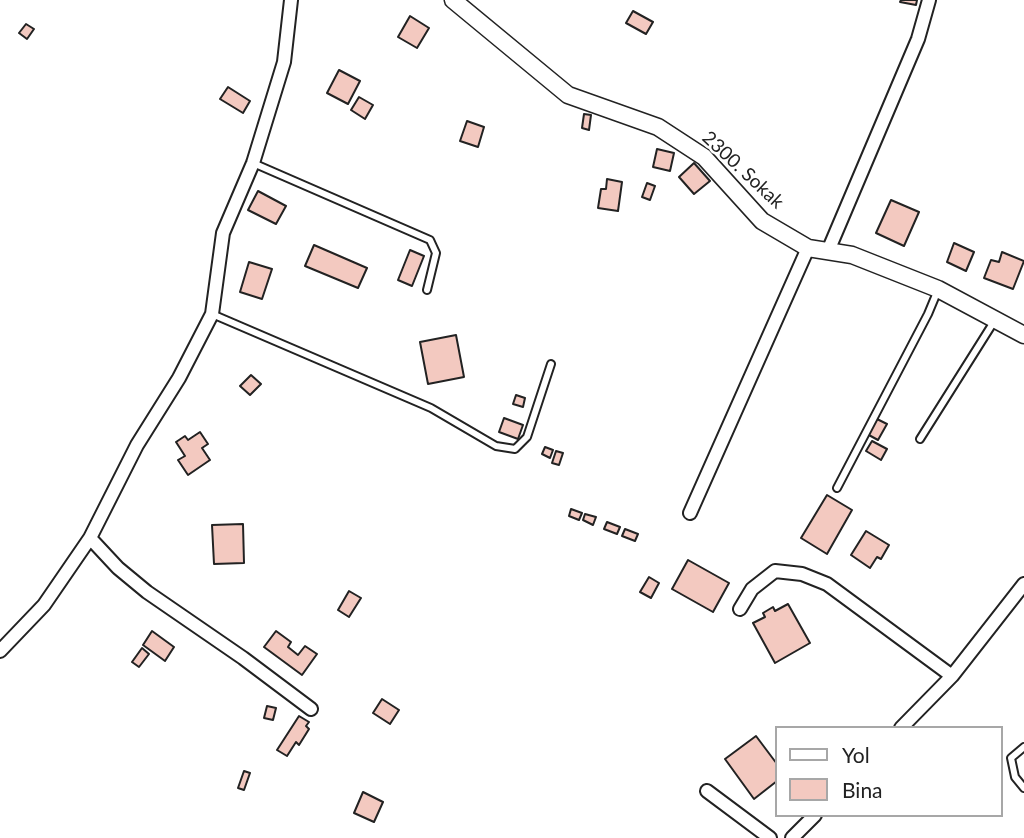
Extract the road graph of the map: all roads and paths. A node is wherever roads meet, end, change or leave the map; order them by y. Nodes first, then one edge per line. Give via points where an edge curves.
1 (291, 0) edge
2 (453, 0) edge
3 (929, 0) edge
4 (253, 163) junction
5 (808, 248) junction
6 (828, 251) junction
7 (938, 289) junction
8 (427, 290) dead end
9 (212, 314) junction
10 (995, 320) junction
11 (1024, 335) edge
12 (551, 364) dead end
13 (920, 439) dead end
14 (837, 488) dead end
15 (690, 513) dead end
16 (90, 538) junction
17 (1024, 584) edge
18 (740, 609) dead end
19 (0, 651) edge
20 (952, 676) junction
21 (311, 709) dead end
22 (903, 726) edge
23 (1024, 747) edge
24 (1024, 788) edge
25 (707, 791) dead end
26 (813, 817) edge
27 (769, 838) edge
28 (792, 838) edge

1 - 4 street via 284,62
2 - 5 street, 2300. Sokak via 568,95 658,127 704,157 762,221
3 - 6 street via 918,39
4 - 8 lane via 430,240 436,253
4 - 9 street via 223,233
5 - 6 street, 2300. Sokak
5 - 15 street
6 - 7 street, 2300. Sokak
7 - 10 street, 2300. Sokak
7 - 14 lane
9 - 12 lane via 431,408 496,446 515,449 527,438
9 - 16 street
10 - 11 street, 2300. Sokak
10 - 13 lane
16 - 19 street via 44,605
16 - 21 street via 147,593
17 - 20 street
18 - 20 street via 752,589 775,571 802,573 827,584
20 - 22 street
23 - 24 lane via 1011,758 1015,777
25 - 27 street
26 - 28 street

